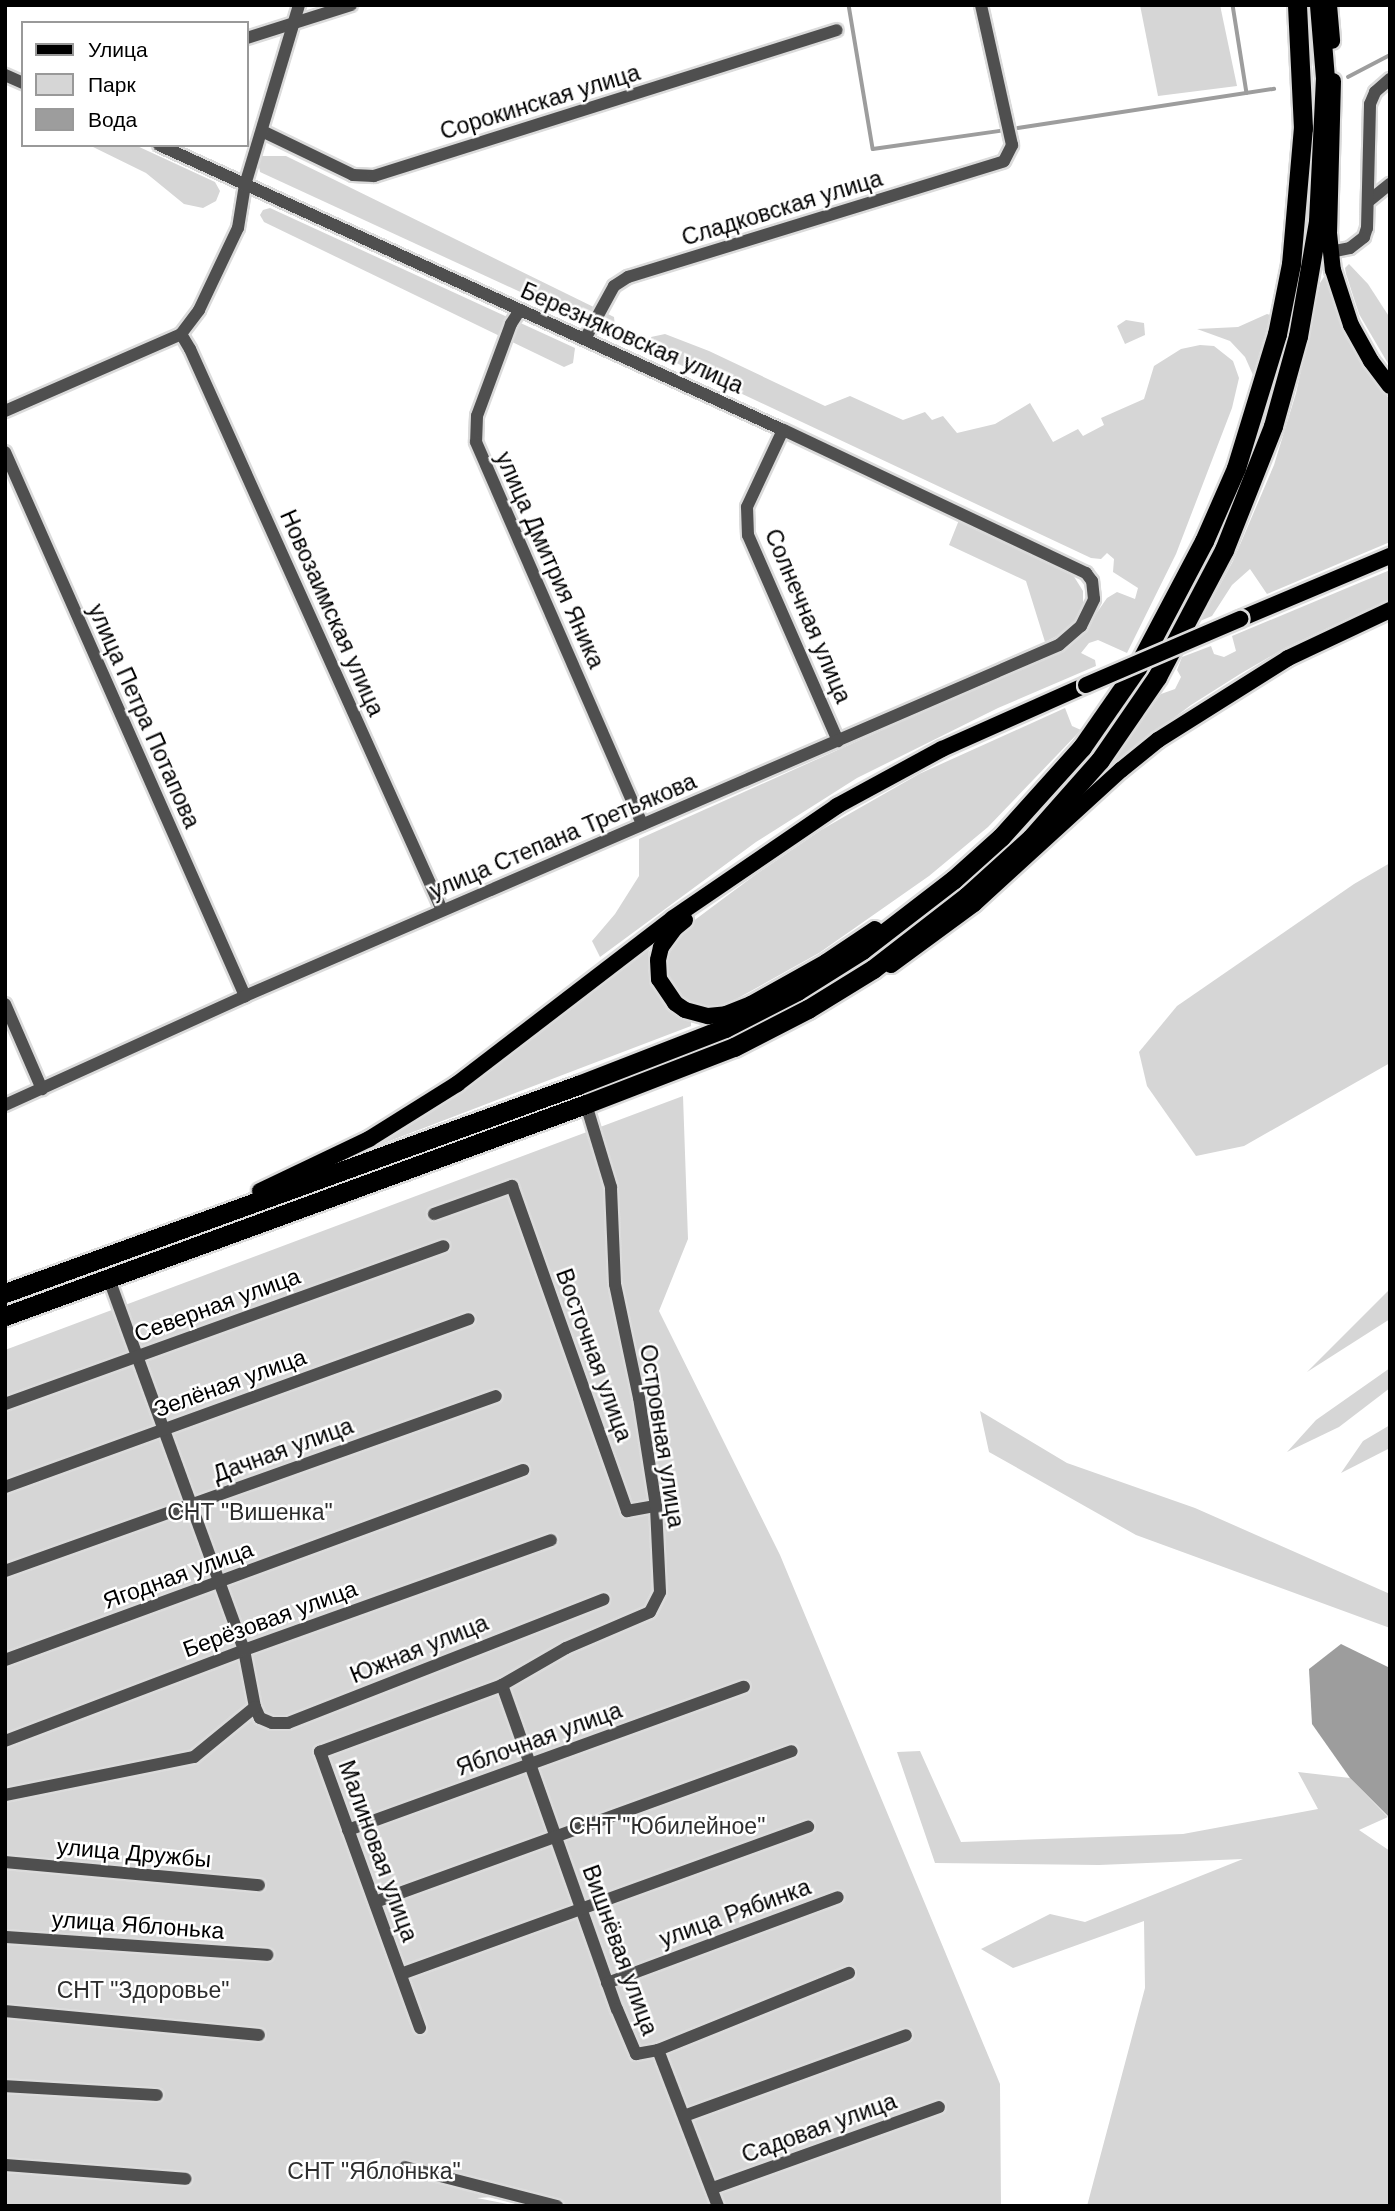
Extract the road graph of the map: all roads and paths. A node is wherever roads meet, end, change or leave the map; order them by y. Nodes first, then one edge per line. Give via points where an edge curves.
1 (299, 5) edge
2 (351, 5) edge
3 (981, 5) edge
4 (1297, 5) edge
5 (1320, 5) edge
6 (1329, 5) edge
7 (293, 23) junction
8 (836, 30) dead end
9 (248, 38) edge
10 (5, 75) edge
11 (1390, 79) edge
12 (21, 82) edge
13 (262, 131) junction
14 (163, 147) edge
15 (1390, 184) edge
16 (245, 185) junction
17 (1370, 200) junction
18 (1330, 252) junction
19 (520, 310) junction
20 (181, 334) junction
21 (584, 339) junction
22 (1390, 386) edge
23 (5, 411) edge
24 (783, 430) junction
25 (5, 453) edge
26 (1390, 556) edge
27 (1086, 573) joint
28 (1390, 610) edge
29 (838, 741) junction
30 (642, 824) junction
31 (1001, 837) junction
32 (782, 841) junction
33 (442, 911) junction
34 (245, 996) junction
35 (5, 1004) edge
36 (808, 1009) junction
37 (42, 1088) junction
38 (586, 1104) junction
39 (5, 1105) edge
40 (434, 1214) dead end
41 (443, 1246) dead end
42 (47, 1278) junction
43 (109, 1279) junction
44 (5, 1293) edge
45 (5, 1316) edge
46 (469, 1319) dead end
47 (137, 1356) junction
48 (496, 1396) dead end
49 (5, 1404) edge
50 (164, 1430) junction
51 (523, 1470) dead end
52 (5, 1487) edge
53 (191, 1505) junction
54 (656, 1506) junction
55 (551, 1540) dead end
56 (5, 1571) edge
57 (220, 1582) junction
58 (604, 1599) dead end
59 (244, 1650) junction
60 (5, 1660) edge
61 (502, 1685) junction
62 (744, 1686) dead end
63 (255, 1707) junction
64 (5, 1741) edge
65 (792, 1751) dead end
66 (530, 1765) junction
67 (5, 1795) edge
68 (808, 1827) dead end
69 (348, 1830) junction
70 (555, 1836) junction
71 (5, 1863) edge
72 (259, 1885) dead end
73 (838, 1897) dead end
74 (375, 1902) junction
75 (581, 1908) junction
76 (5, 1937) edge
77 (267, 1955) dead end
78 (849, 1973) dead end
79 (401, 1974) junction
80 (607, 1983) junction
81 (5, 2011) edge
82 (421, 2028) dead end
83 (259, 2035) dead end
84 (906, 2035) dead end
85 (657, 2050) junction
86 (5, 2086) edge
87 (157, 2095) dead end
88 (939, 2107) dead end
89 (684, 2116) junction
90 (5, 2165) edge
91 (405, 2167) dead end
92 (186, 2179) dead end
93 (713, 2188) junction
94 (557, 2206) edge
95 (718, 2206) edge

1 - 7 street
2 - 7 street
3 - 21 street, Сладковская улица via 1012,145 1008,157 997,165 628,277 614,286
4 - 31 highway via 1303,128 1294,241 1277,334 1236,468 1199,552 1137,668 1082,747
5 - 36 highway via 1325,78 1323,164 1300,326 1255,476 1188,622 1107,750 1031,838 907,944
6 - 18 main road via 1334,116
7 - 9 street
7 - 13 street
8 - 13 street, Сорокинская улица via 374,176 353,176
10 - 12 street
11 - 17 street via 1375,92 1370,104
13 - 16 street
14 - 16 street, Березняковская улица
15 - 17 street
16 - 19 street, Березняковская улица
16 - 20 street via 242,214 231,246 199,310
17 - 18 street via 1364,236 1350,248
18 - 22 main road via 1351,325
19 - 21 street, Березняковская улица
19 - 30 street, улица Дмитрия Яника via 477,415 476,442
20 - 23 street
20 - 33 street, Новозаимская улица
21 - 24 street, Березняковская улица
24 - 27 street, Березняковская улица
24 - 29 street, Солнечная улица via 747,507 748,535
25 - 34 street, улица Петра Потапова
26 - 32 main road, bridge via 907,766
27 - 29 street, улица Степана Третьякова via 1094,599 1081,626 1066,640
28 - 36 main road via 1288,658 1198,712 1121,769 946,927 900,960
29 - 30 street, улица Степана Третьякова
30 - 33 street, улица Степана Третьякова
31 - 32 main road via 793,982 726,1014 708,1016 685,1010 668,996 659,979 658,960 667,937
31 - 42 highway via 862,950 725,1028
32 - 42 main road via 673,918 492,1059 380,1132 296,1176
33 - 34 street, улица Степана Третьякова
34 - 37 street, улица Степана Третьякова
35 - 37 street
36 - 38 highway via 712,1056
37 - 39 street, улица Степана Третьякова
38 - 43 highway
38 - 54 street, Островная улица via 611,1187 615,1284
40 - 54 street, Восточная улица via 512,1186 627,1511
41 - 47 street, Северная улица
42 - 44 highway
43 - 45 highway
43 - 47 street
46 - 50 street, Зелёная улица
47 - 49 street, Северная улица
47 - 50 street
48 - 53 street, Дачная улица
50 - 52 street, Зелёная улица
50 - 53 street
51 - 57 street, Ягодная улица
53 - 56 street, Дачная улица
53 - 57 street
54 - 61 street, Островная улица via 660,1592 650,1612 566,1648
55 - 59 street, Берёзовая улица
57 - 59 street
57 - 60 street, Ягодная улица
58 - 63 street, Южная улица via 288,1723 260,1718
59 - 63 street
59 - 64 street, Берёзовая улица
61 - 66 street, Вишнёвая улица
61 - 69 street, Малиновая улица via 320,1752
62 - 66 street, Яблочная улица
63 - 67 street via 194,1757
65 - 70 street
66 - 69 street, Яблочная улица
66 - 70 street, Вишнёвая улица
68 - 75 street
69 - 74 street, Малиновая улица
70 - 74 street
70 - 75 street, Вишнёвая улица
71 - 72 street, улица Дружбы
73 - 80 street, улица Рябинка
74 - 79 street, Малиновая улица
75 - 79 street
75 - 80 street, Вишнёвая улица
76 - 77 street, улица Яблонька
78 - 85 street, Вишнёвая улица
79 - 82 street, Малиновая улица
80 - 85 street, Вишнёвая улица via 636,2054
81 - 83 street
84 - 89 street
85 - 89 street
86 - 87 street
88 - 93 street, Садовая улица
89 - 93 street
90 - 92 street
91 - 94 street
93 - 95 street

